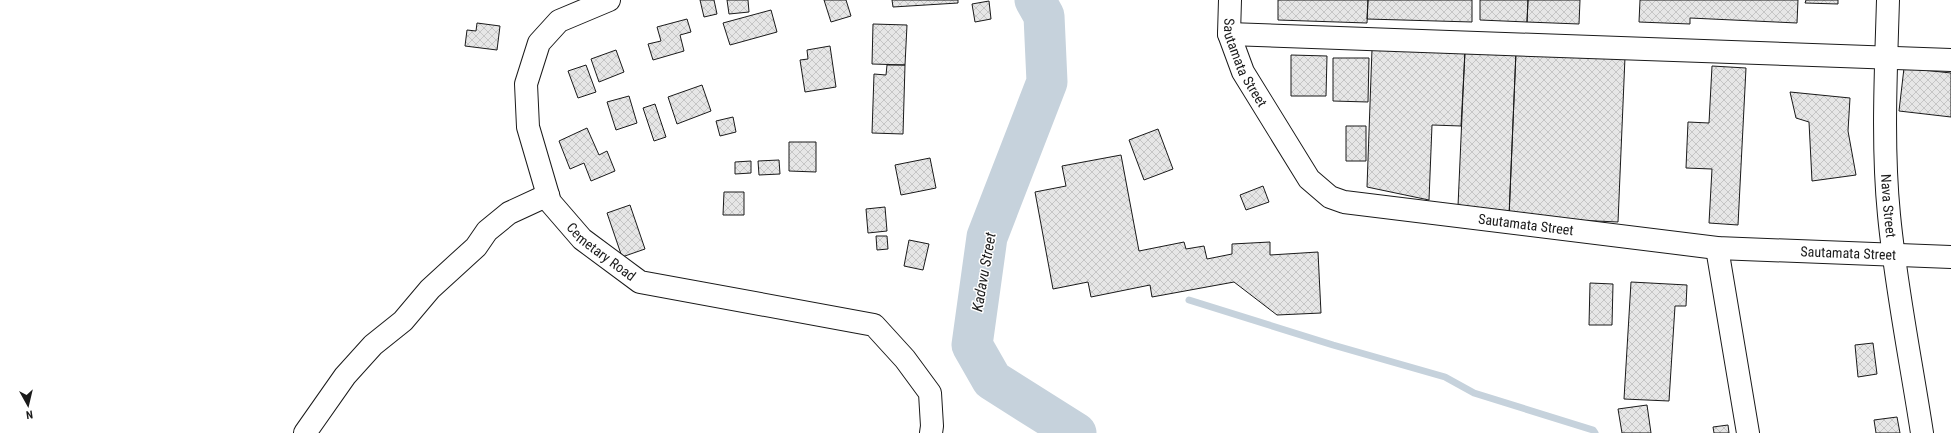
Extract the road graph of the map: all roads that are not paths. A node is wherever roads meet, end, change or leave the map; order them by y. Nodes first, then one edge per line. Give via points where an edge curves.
1 (609, 0) edge
2 (1230, 0) edge
3 (1888, 0) edge
4 (1229, 34) junction
5 (1886, 59) junction
6 (1951, 60) edge
7 (548, 195) junction
8 (1716, 248) junction
9 (1893, 255) junction
10 (1951, 258) edge
11 (305, 433) edge
12 (931, 433) edge
13 (1748, 433) edge
14 (1922, 433) edge

1 - 7 street, Cemetary Road via 559,21 539,43 526,84 528,127
2 - 4 street, Sautamata Street
3 - 5 street, Nava Street
4 - 5 street
4 - 8 street, Sautamata Street via 1242,72 1300,166 1309,179 1330,197 1344,202
5 - 6 street
5 - 9 street, Nava Street via 1885,103
7 - 11 street via 509,213 487,231 476,247 430,290 403,321 373,345 345,376
7 - 12 street, Cemetary Road via 550,202 582,239 640,282 874,325 905,359 930,393
8 - 9 street, Sautamata Street
8 - 13 street
9 - 10 street, Sautamata Street
9 - 14 street, Nava Street

